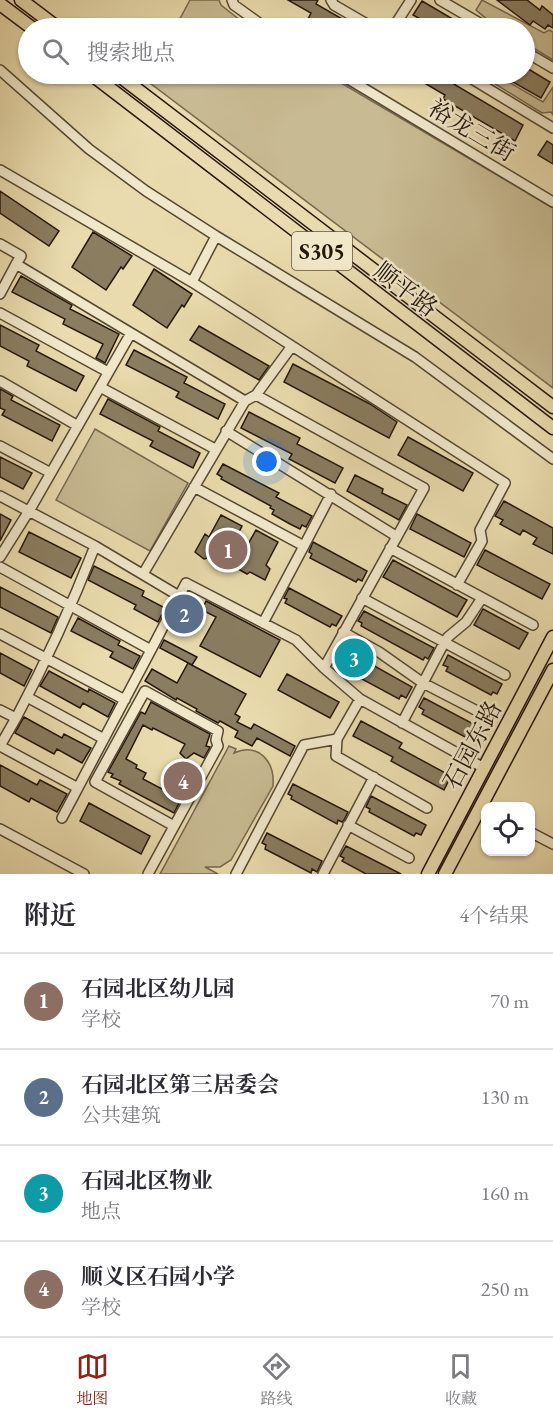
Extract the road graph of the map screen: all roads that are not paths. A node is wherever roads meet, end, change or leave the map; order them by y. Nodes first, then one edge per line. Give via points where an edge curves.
1 (21, 0) edge
2 (232, 0) edge
3 (331, 0) edge
4 (411, 0) edge
5 (440, 0) edge
6 (0, 4) edge
7 (19, 18) edge
8 (45, 18) edge
9 (251, 18) edge
10 (357, 18) edge
11 (398, 18) edge
12 (471, 18) edge
13 (535, 57) edge
14 (553, 68) edge
15 (0, 70) edge
16 (104, 84) edge
17 (130, 84) edge
18 (357, 84) edge
19 (480, 84) edge
20 (553, 128) edge
21 (0, 170) edge
22 (553, 202) edge
23 (216, 236) junction
24 (0, 244) edge
25 (16, 264) junction
26 (192, 282) junction
27 (0, 294) edge
28 (0, 313) edge
29 (131, 333) junction
30 (292, 346) junction
31 (108, 372) junction
32 (0, 381) edge
33 (100, 387) junction
34 (256, 396) junction
35 (245, 401) junction
36 (553, 408) edge
37 (78, 426) junction
38 (553, 428) edge
39 (226, 431) junction
40 (0, 446) edge
41 (215, 450) junction
42 (553, 459) edge
43 (51, 473) junction
44 (194, 487) junction
45 (330, 494) junction
46 (0, 496) edge
47 (29, 511) junction
48 (396, 536) junction
49 (95, 546) junction
50 (304, 546) junction
51 (390, 548) junction
52 (0, 557) edge
53 (0, 567) edge
54 (143, 574) junction
55 (457, 585) junction
56 (179, 596) junction
57 (362, 598) junction
58 (482, 598) junction
59 (71, 606) junction
60 (263, 623) junction
61 (533, 625) dead end
62 (343, 632) junction
63 (0, 634) edge
64 (553, 637) edge
65 (444, 643) junction
66 (151, 650) junction
67 (46, 660) junction
68 (324, 668) junction
69 (553, 670) edge
70 (505, 675) dead end
71 (423, 683) junction
72 (27, 697) junction
73 (360, 699) junction
74 (125, 700) junction
75 (0, 710) edge
76 (483, 714) dead end
77 (16, 718) junction
78 (402, 723) junction
79 (104, 739) junction
80 (337, 739) junction
81 (0, 746) edge
82 (484, 768) junction
83 (374, 777) junction
84 (78, 788) junction
85 (468, 797) junction
86 (485, 802) edge
87 (481, 805) edge
88 (427, 808) dead end
89 (481, 810) edge
90 (62, 818) dead end
91 (348, 825) junction
92 (174, 826) junction
93 (0, 829) edge
94 (535, 833) edge
95 (553, 844) edge
96 (409, 858) dead end
97 (238, 871) edge
98 (84, 874) edge
99 (148, 874) edge
100 (250, 874) edge
101 (323, 874) edge
102 (428, 874) edge
103 (445, 874) edge

1 - 8 main road
2 - 9 street via 234,6
3 - 10 street
4 - 11 street
5 - 12 street
6 - 7 main road
13 - 14 street
15 - 23 street via 89,149
16 - 38 main road, 顺平路 / S305
17 - 36 main road, 顺平路 / S305
18 - 22 street, 裕龙三街
19 - 20 street
21 - 26 street
23 - 26 street
23 - 42 street via 415,357
24 - 25 street via 21,256
25 - 27 street
25 - 29 street
26 - 30 street
28 - 31 street
29 - 31 street
29 - 35 street
30 - 34 street
30 - 55 street via 505,483 480,530 482,541
31 - 33 street
32 - 37 street
33 - 37 street
33 - 41 street
34 - 35 street
34 - 48 street via 424,488
35 - 39 street
37 - 43 street
39 - 41 street
39 - 45 street
40 - 43 street
41 - 44 street
43 - 47 street
44 - 50 street
44 - 54 street
45 - 48 street
45 - 50 street
46 - 47 street
47 - 49 street
47 - 52 street
48 - 51 street
49 - 54 street
49 - 59 street
50 - 60 street
51 - 55 street
51 - 57 street
53 - 59 street
54 - 56 street
55 - 58 street
56 - 60 street via 186,583
56 - 66 street
57 - 62 street
57 - 65 street
58 - 61 street
58 - 65 street via 466,622
59 - 66 street
59 - 67 street
60 - 68 street via 296,640
62 - 68 street
62 - 71 street
63 - 67 street
64 - 82 main road, 石园东路
65 - 70 street
65 - 71 street
66 - 74 street
67 - 72 street
67 - 74 street
68 - 73 street
69 - 86 main road, 石园东路
71 - 76 street
71 - 78 street
72 - 77 street
72 - 79 street
73 - 78 street
73 - 80 street
74 - 79 street
75 - 77 street
77 - 81 street
78 - 82 street
79 - 84 street
80 - 83 street via 336,756
80 - 97 street via 304,746
81 - 84 street
82 - 85 main road, 石园东路
83 - 88 street
83 - 91 street
84 - 90 street
85 - 87 street
85 - 102 main road, 石园东路
89 - 103 main road, 石园东路
91 - 96 street
91 - 101 street
92 - 92 street via 218,746 218,731 146,691 95,782
92 - 99 street
93 - 98 street
94 - 95 street
97 - 100 street

